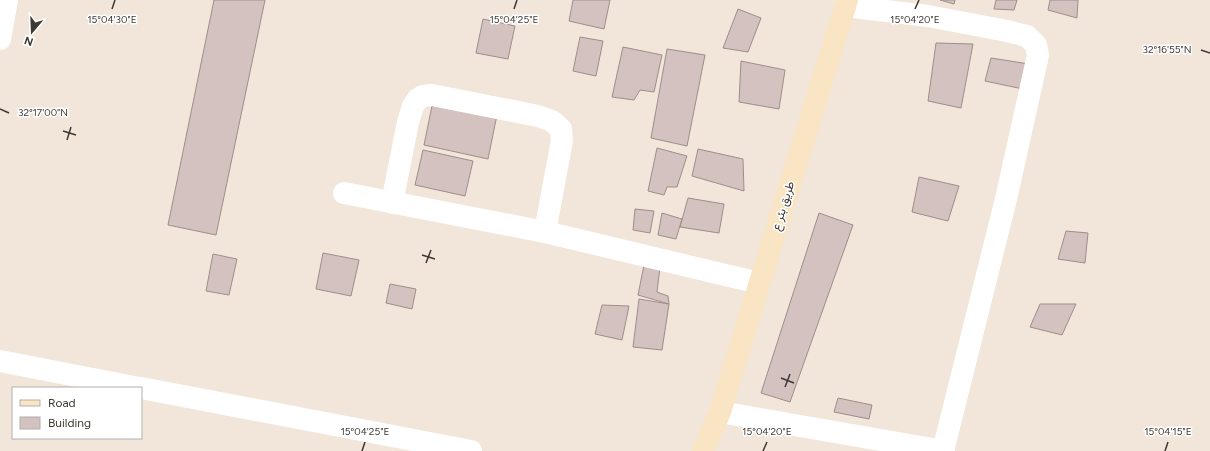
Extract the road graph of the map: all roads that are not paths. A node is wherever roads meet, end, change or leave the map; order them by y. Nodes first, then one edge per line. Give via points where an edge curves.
1 (7, 0) edge
2 (846, 3) edge
3 (0, 39) edge
4 (344, 193) dead end
5 (392, 202) junction
6 (545, 232) junction
7 (759, 283) junction
8 (0, 362) edge
9 (135, 387) edge
10 (142, 388) edge
11 (720, 412) junction
12 (471, 451) edge
13 (703, 451) edge
14 (944, 451) edge

1 - 3 street
2 - 7 street, طريق بئر ع
2 - 14 street via 1007,31 1027,36 1036,45 1038,55 1006,199
4 - 5 street
5 - 6 street
5 - 6 street via 408,122 418,99 432,95 475,103 538,116 552,121 560,129 562,140
6 - 7 street
7 - 11 street, طريق بئر ع
8 - 9 street
10 - 12 street
11 - 13 street, طريق بئر ع
11 - 14 street

